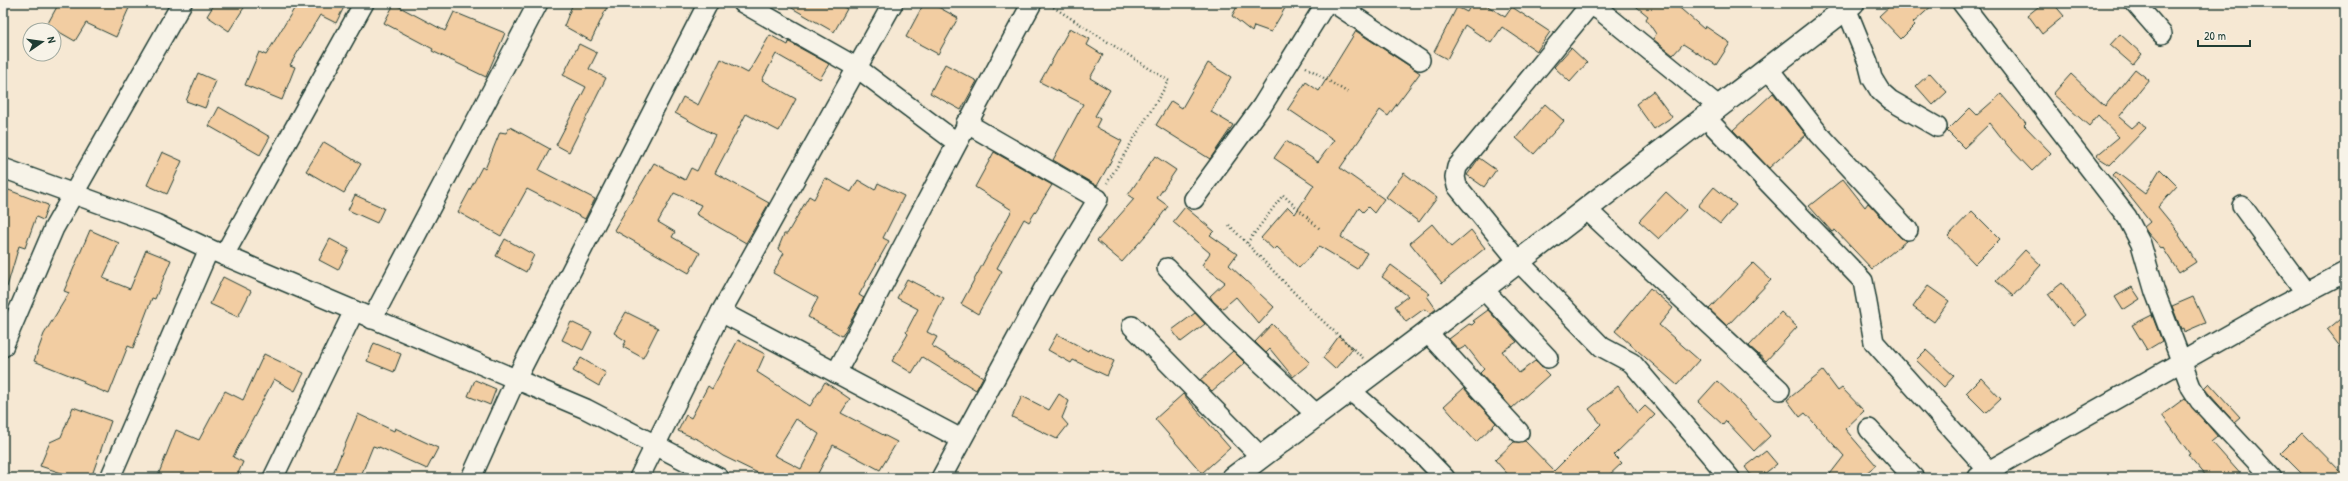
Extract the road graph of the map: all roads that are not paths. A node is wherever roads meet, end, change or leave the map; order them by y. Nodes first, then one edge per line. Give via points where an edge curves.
1 (182, 3) edge
2 (364, 3) edge
3 (538, 3) edge
4 (708, 3) edge
5 (743, 3) edge
6 (893, 3) edge
7 (1032, 3) edge
8 (1326, 3) edge
9 (1334, 3) edge
10 (1962, 3) edge
11 (2134, 3) edge
12 (1596, 5) edge
13 (1849, 6) edge
14 (2162, 34) dead end
15 (1420, 60) dead end
16 (856, 67) junction
17 (1768, 68) junction
18 (1712, 112) junction
19 (966, 124) junction
20 (1937, 127) dead end
21 (956, 142) junction
22 (3, 168) edge
23 (74, 196) junction
24 (1194, 199) dead end
25 (2242, 206) dead end
26 (1586, 209) junction
27 (1908, 230) dead end
28 (216, 252) junction
29 (1518, 262) junction
30 (1167, 268) dead end
31 (2345, 272) edge
32 (1484, 289) junction
33 (2306, 293) junction
34 (354, 311) junction
35 (721, 312) junction
36 (372, 319) junction
37 (1132, 326) dead end
38 (1427, 332) junction
39 (3, 347) edge
40 (1548, 358) dead end
41 (2181, 363) junction
42 (836, 373) junction
43 (515, 381) junction
44 (1350, 390) junction
45 (1780, 390) dead end
46 (1316, 415) junction
47 (1870, 429) dead end
48 (1519, 432) dead end
49 (961, 439) junction
50 (656, 444) junction
51 (1261, 457) junction
52 (1986, 476) edge
53 (110, 478) edge
54 (273, 478) edge
55 (471, 478) edge
56 (639, 478) edge
57 (719, 478) edge
58 (941, 478) edge
59 (1232, 478) edge
60 (1445, 478) edge
61 (1730, 478) edge
62 (1914, 478) edge
63 (2272, 478) edge

1 - 23 street
2 - 28 street
3 - 36 street
4 - 43 street
5 - 16 street
6 - 16 street
7 - 19 street
8 - 24 street via 1262,106
9 - 15 street
10 - 41 street via 2127,216 2141,244 2154,292
11 - 14 street
12 - 18 street
12 - 29 street via 1457,167 1457,186
13 - 17 street
13 - 20 street via 1872,78 1880,91 1890,100
16 - 21 street
16 - 35 street
17 - 18 street
17 - 27 street via 1819,134
18 - 26 street
18 - 52 street via 1863,281 1874,342
19 - 21 street
19 - 49 street via 1098,199 1043,290
21 - 42 street
22 - 23 street
23 - 28 street via 156,224
23 - 39 street via 54,228
25 - 33 street
26 - 29 street
26 - 45 street
28 - 34 street
28 - 53 street
29 - 32 street
29 - 61 street via 1602,347 1632,363
30 - 46 street via 1227,331
31 - 33 street
32 - 38 street
32 - 40 street
33 - 41 street
34 - 36 street
34 - 54 street
35 - 42 street
35 - 50 street
36 - 43 street
37 - 51 street
38 - 44 street
38 - 48 street
41 - 52 street
41 - 63 street via 2200,401
42 - 49 street
43 - 50 street via 586,409
43 - 55 street
44 - 46 street
44 - 60 street via 1418,450
46 - 51 street
47 - 62 street
49 - 58 street
50 - 56 street
50 - 57 street
51 - 59 street

